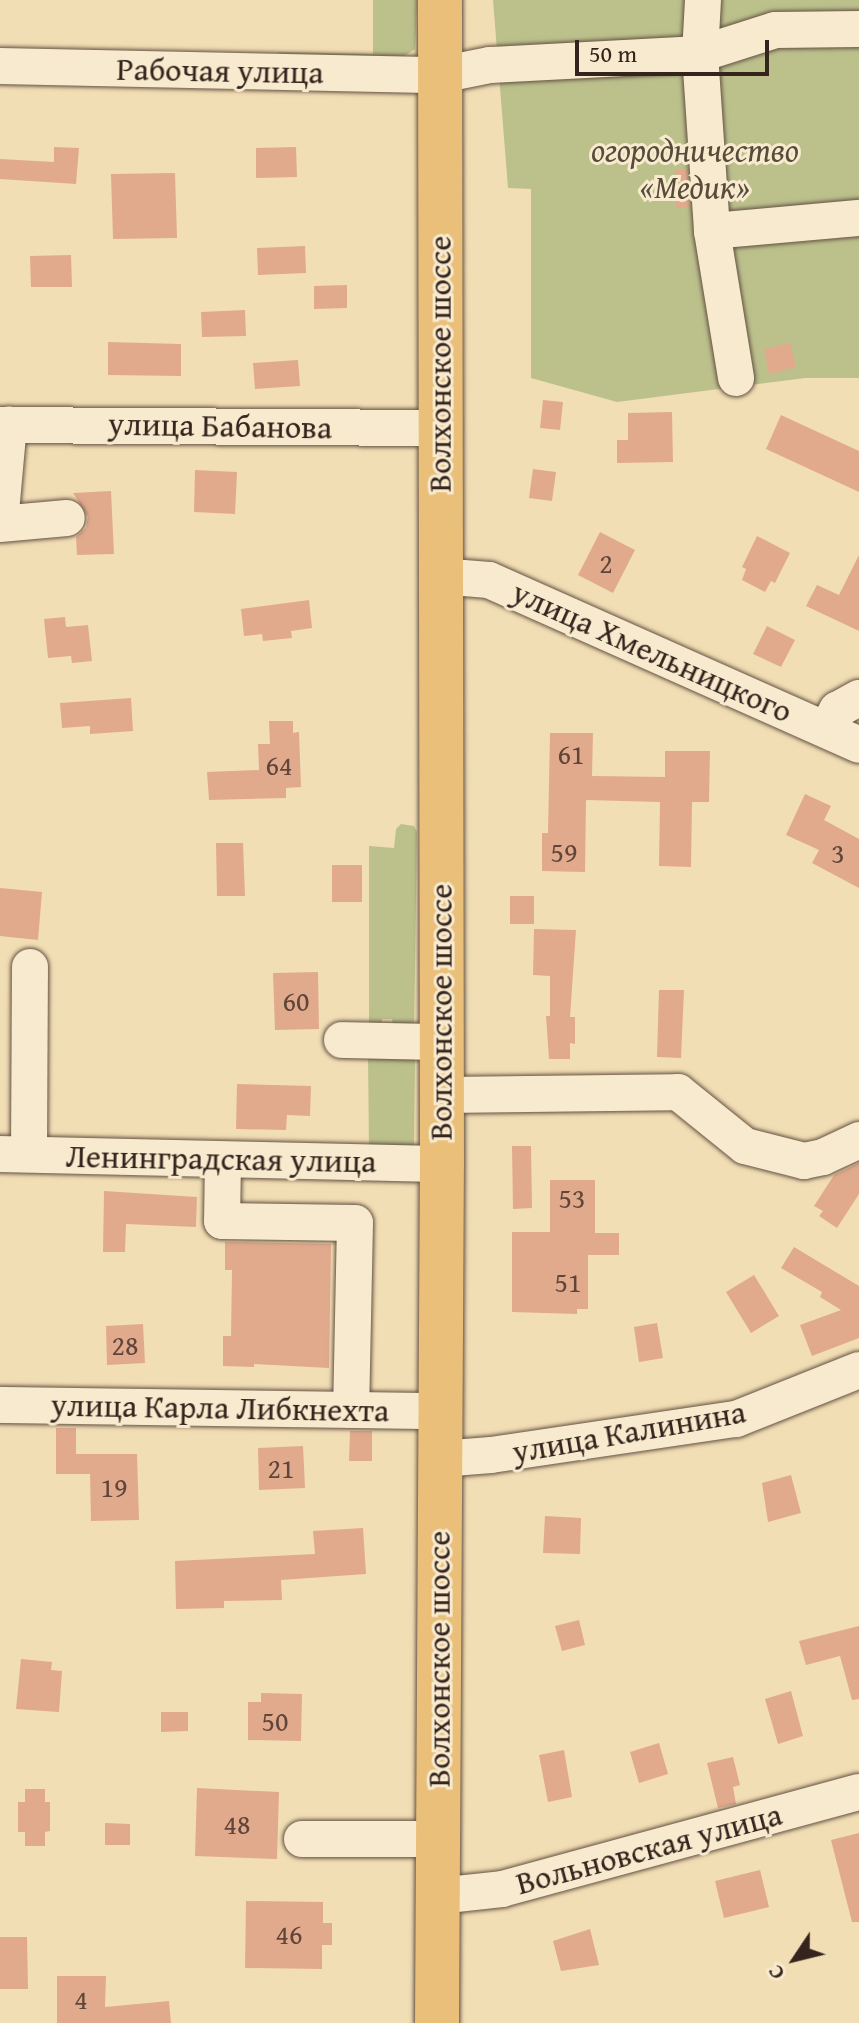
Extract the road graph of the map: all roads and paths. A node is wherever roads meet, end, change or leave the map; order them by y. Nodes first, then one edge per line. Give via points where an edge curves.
1 (440, 0) edge
2 (703, 0) edge
3 (859, 29) edge
4 (700, 54) junction
5 (0, 66) edge
6 (440, 75) junction
7 (859, 218) edge
8 (712, 231) junction
9 (736, 378) dead end
10 (4, 424) edge
11 (440, 428) junction
12 (67, 518) dead end
13 (0, 524) edge
14 (439, 576) junction
15 (859, 698) edge
16 (827, 728) junction
17 (859, 745) edge
18 (30, 967) dead end
19 (342, 1040) dead end
20 (419, 1042) junction
21 (441, 1095) junction
22 (859, 1140) edge
23 (14, 1154) edge
24 (223, 1160) junction
25 (442, 1164) junction
26 (859, 1370) edge
27 (0, 1405) edge
28 (351, 1410) junction
29 (441, 1411) junction
30 (440, 1459) junction
31 (859, 1792) edge
32 (302, 1839) dead end
33 (438, 1839) junction
34 (438, 1896) junction
35 (437, 2023) edge

1 - 6 main road, Волхонское шоссе
2 - 4 street
3 - 4 street, Рабочая улица via 775,30
4 - 6 street, Рабочая улица via 490,65
4 - 8 street
5 - 6 street, Рабочая улица
6 - 11 main road, Волхонское шоссе
7 - 8 street
8 - 9 street
10 - 11 street, улица Бабанова
10 - 13 street
11 - 14 main road, Волхонское шоссе
12 - 13 street
14 - 16 street, улица Хмельницкого via 489,580
14 - 20 main road, Волхонское шоссе
15 - 16 street via 837,710
16 - 17 street, улица Хмельницкого
18 - 23 street
19 - 20 street
20 - 21 main road, Волхонское шоссе
21 - 22 street via 678,1092 745,1146 804,1161
21 - 25 main road, Волхонское шоссе
23 - 24 street, Ленинградская улица
24 - 25 street, Ленинградская улица
24 - 28 street via 222,1221 355,1223
25 - 29 main road, Волхонское шоссе
26 - 30 street, улица Калинина via 736,1419
27 - 28 street, улица Карла Либкнехта
28 - 29 street, улица Карла Либкнехта
29 - 30 main road, Волхонское шоссе
30 - 33 main road, Волхонское шоссе
31 - 34 street, Вольновская улица via 502,1889
32 - 33 street
33 - 34 main road, Волхонское шоссе
34 - 35 main road, Волхонское шоссе

